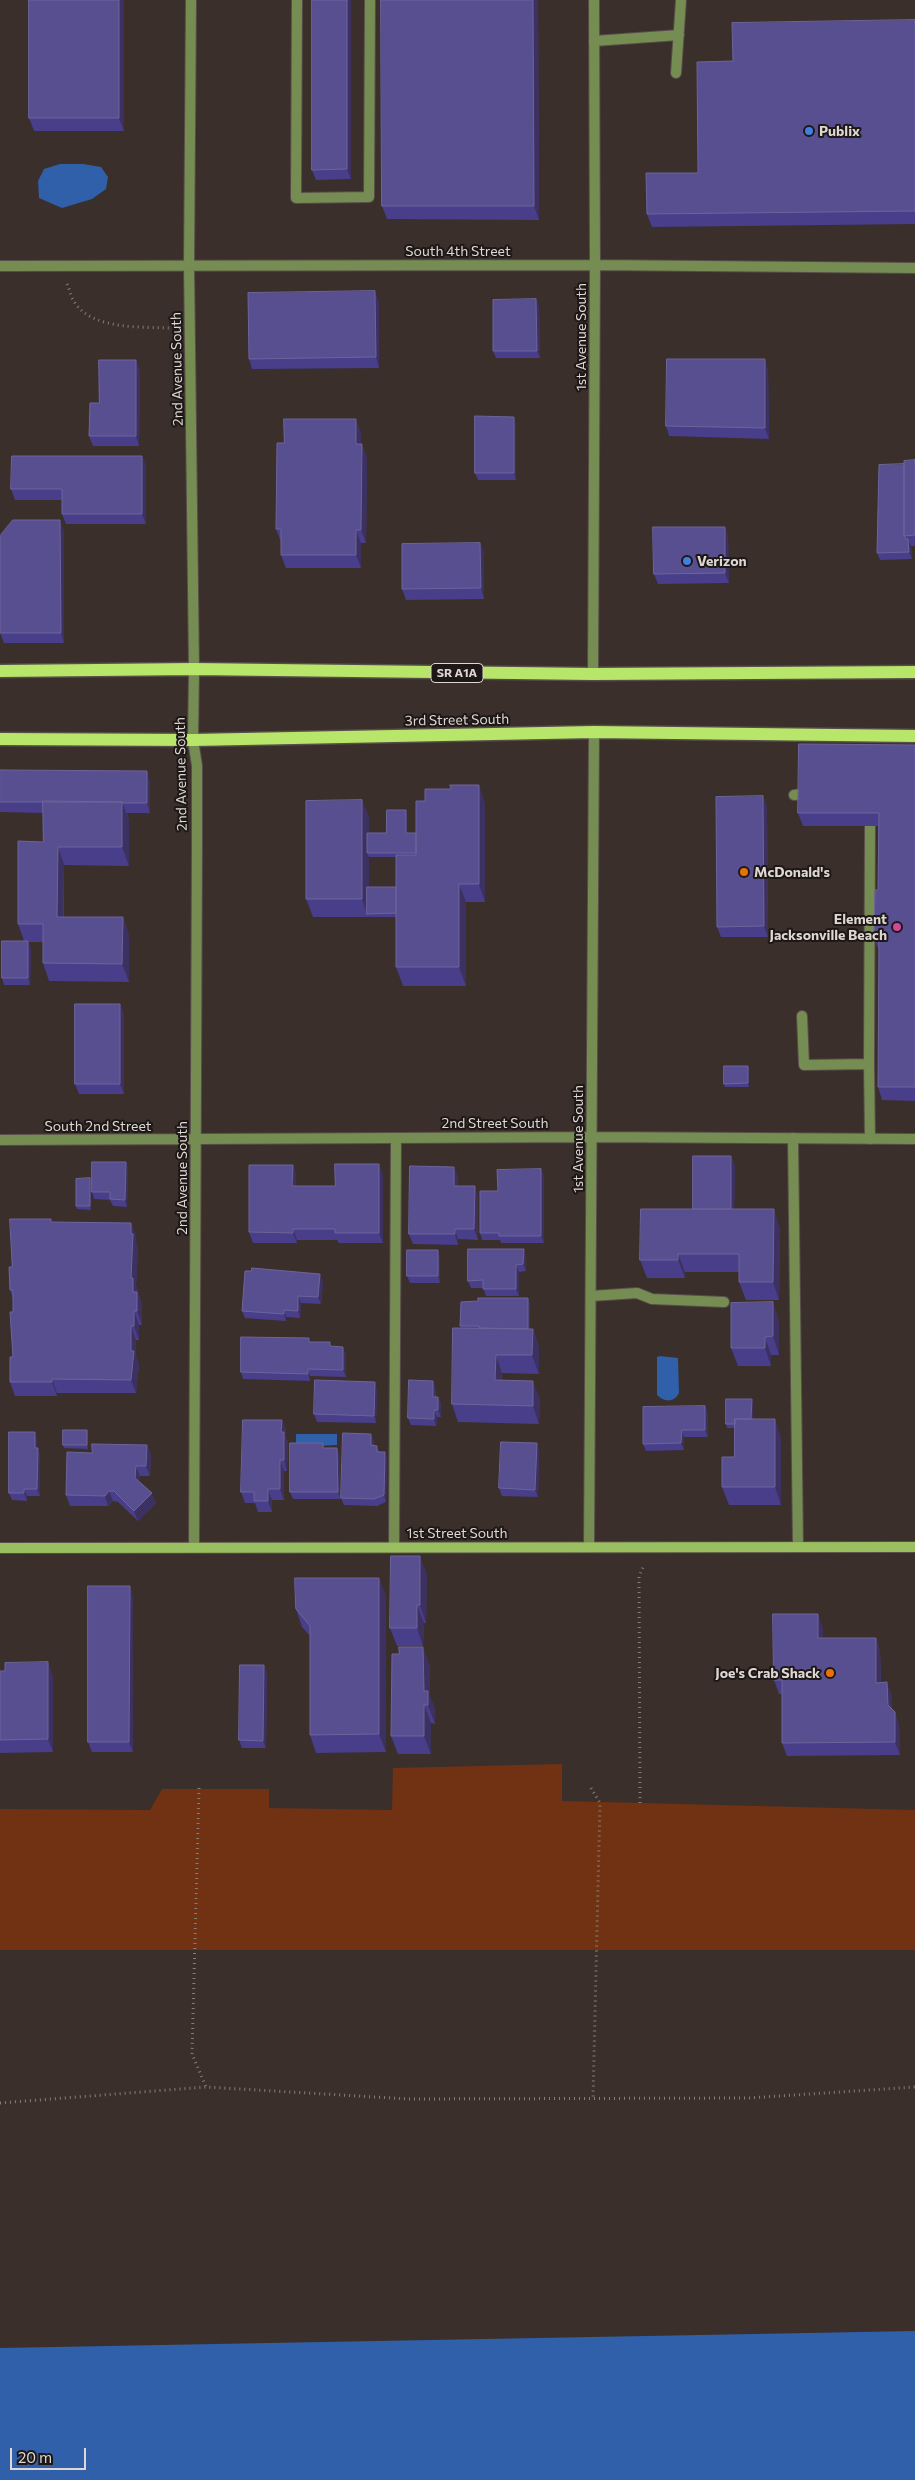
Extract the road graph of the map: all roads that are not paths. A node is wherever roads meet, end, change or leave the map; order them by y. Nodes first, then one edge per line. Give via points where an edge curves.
1 (191, 0) edge
2 (297, 0) edge
3 (370, 0) edge
4 (594, 0) edge
5 (681, 0) edge
6 (679, 34) junction
7 (594, 41) junction
8 (676, 73) dead end
9 (189, 265) junction
10 (595, 265) junction
11 (0, 266) edge
12 (915, 268) edge
13 (194, 669) junction
14 (0, 671) edge
15 (915, 672) edge
16 (593, 674) junction
17 (594, 732) junction
18 (915, 736) edge
19 (0, 739) edge
20 (193, 740) junction
21 (870, 826) edge
22 (802, 1016) dead end
23 (869, 1064) junction
24 (592, 1136) junction
25 (396, 1138) junction
26 (794, 1138) junction
27 (196, 1139) junction
28 (870, 1139) junction
29 (915, 1139) edge
30 (0, 1140) edge
31 (591, 1296) junction
32 (724, 1302) dead end
33 (194, 1547) junction
34 (394, 1547) junction
35 (589, 1547) junction
36 (798, 1547) junction
37 (915, 1547) edge
38 (0, 1548) edge

1 - 9 street, 2nd Avenue South
2 - 3 street via 296,198 369,197
4 - 7 street, 1st Avenue South
5 - 6 street
6 - 7 street
6 - 8 street
7 - 10 street, 1st Avenue South
9 - 10 street, South 4th Street
9 - 11 street, South 4th Street
9 - 13 street, 2nd Avenue South
10 - 12 street, South 4th Street
10 - 16 street, 1st Avenue South
13 - 14 main road, SR A1A
13 - 16 main road, SR A1A
13 - 20 street, 2nd Avenue South
15 - 16 main road, SR A1A
17 - 18 main road, 3rd Street South
17 - 20 main road, 3rd Street South
17 - 24 street, 1st Avenue South
19 - 20 main road, 3rd Street South
20 - 27 street, 2nd Avenue South via 197,776
21 - 23 street
22 - 23 street via 804,1065
23 - 28 street
24 - 25 street, 2nd Street South
24 - 26 street, 2nd Street South
24 - 31 street, 1st Avenue South
25 - 27 street, 2nd Street South
25 - 34 street
26 - 28 street, 2nd Street South
26 - 36 street
27 - 30 street, South 2nd Street
27 - 33 street, 2nd Avenue South
28 - 29 street, 2nd Street South
31 - 32 street via 637,1293 652,1299
31 - 35 street, 1st Avenue South
33 - 34 street, 1st Street South
33 - 38 street, 1st Street South
34 - 35 street, 1st Street South
35 - 36 street, 1st Street South
36 - 37 street, 1st Street South

